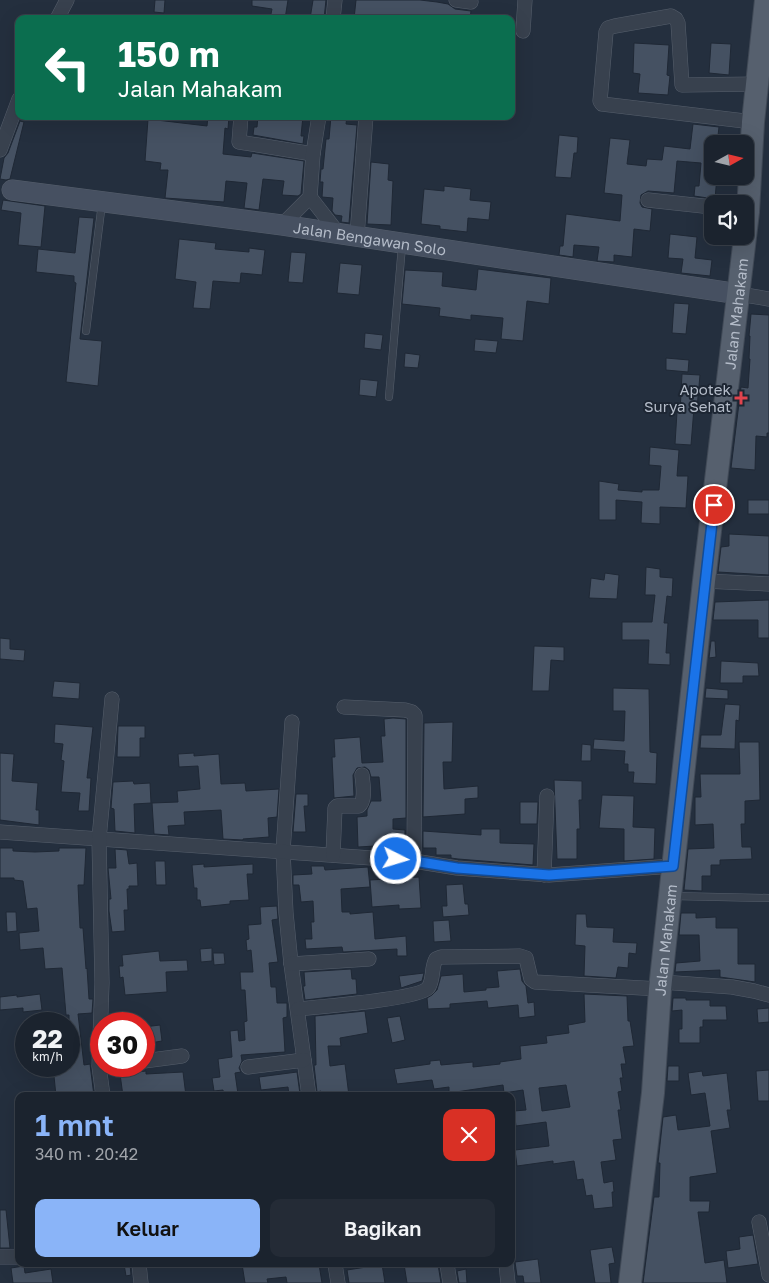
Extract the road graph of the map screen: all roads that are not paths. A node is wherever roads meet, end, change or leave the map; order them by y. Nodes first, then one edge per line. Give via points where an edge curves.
1 (67, 0) edge
2 (336, 0) edge
3 (456, 0) edge
4 (525, 0) edge
5 (766, 0) edge
6 (470, 2) dead end
7 (59, 15) edge
8 (334, 15) edge
9 (523, 32) dead end
10 (758, 84) junction
11 (15, 111) edge
12 (241, 120) edge
13 (318, 120) edge
14 (365, 120) edge
15 (753, 122) junction
16 (0, 150) edge
17 (313, 154) junction
18 (6, 189) edge
19 (748, 195) edge
20 (310, 197) junction
21 (648, 200) dead end
22 (102, 202) junction
23 (704, 206) edge
24 (282, 225) junction
25 (347, 235) junction
26 (402, 243) junction
27 (744, 245) edge
28 (740, 294) junction
29 (769, 299) edge
30 (86, 331) dead end
31 (389, 397) dead end
32 (704, 581) junction
33 (769, 584) edge
34 (112, 699) dead end
35 (344, 707) dead end
36 (292, 722) dead end
37 (362, 775) dead end
38 (547, 796) dead end
39 (0, 832) edge
40 (100, 840) junction
41 (282, 851) junction
42 (334, 855) junction
43 (414, 861) junction
44 (673, 866) junction
45 (544, 875) junction
46 (670, 896) junction
47 (769, 898) edge
48 (369, 959) dead end
49 (292, 964) junction
50 (660, 985) junction
51 (769, 995) edge
52 (298, 1009) junction
53 (101, 1012) edge
54 (182, 1056) dead end
55 (155, 1060) edge
56 (304, 1060) junction
57 (248, 1067) dead end
58 (101, 1077) edge
59 (103, 1092) edge
60 (308, 1092) edge
61 (760, 1222) dead end
62 (0, 1257) edge
63 (15, 1257) edge
64 (139, 1267) edge
65 (335, 1267) edge
66 (447, 1267) edge
67 (506, 1267) edge
68 (769, 1275) edge
69 (141, 1283) edge
70 (338, 1283) edge
71 (450, 1283) edge
72 (508, 1283) edge
73 (630, 1283) edge

1 - 7 street
2 - 8 street
3 - 6 street
4 - 9 street
5 - 10 main road, Jalan Mahakam
10 - 15 main road, Jalan Mahakam
10 - 15 street via 682,84 678,23 671,16 615,26 606,32 602,104
11 - 16 street
12 - 17 street via 239,142
13 - 17 street
14 - 25 street
15 - 19 main road, Jalan Mahakam
17 - 20 street
18 - 22 main road, Jalan Bengawan Solo
20 - 24 street
20 - 25 street
21 - 23 street
22 - 24 main road, Jalan Bengawan Solo
22 - 30 lane
24 - 25 main road, Jalan Bengawan Solo
25 - 26 main road, Jalan Bengawan Solo
26 - 28 main road, Jalan Bengawan Solo
26 - 31 lane
27 - 28 main road, Jalan Mahakam
28 - 29 street
28 - 32 main road, Jalan Mahakam
32 - 33 street
32 - 44 main road, Jalan Mahakam
34 - 40 street
35 - 43 street via 404,710 415,715
36 - 41 street
37 - 42 street via 362,804 335,808
38 - 45 street
39 - 40 street
40 - 41 street
40 - 53 street
41 - 42 street
41 - 49 street
42 - 43 street
43 - 45 street
44 - 45 street
44 - 46 main road, Jalan Mahakam
46 - 47 lane
46 - 50 main road, Jalan Mahakam
48 - 49 street
49 - 52 street
50 - 51 street via 737,988
50 - 52 street via 535,982 526,958 520,956 441,957 433,964 430,986 422,992
50 - 73 main road, Jalan Mahakam via 653,1092
52 - 56 street
54 - 55 street
56 - 57 street
56 - 60 street
58 - 59 street
61 - 68 street
62 - 63 street
64 - 69 street
65 - 70 street
66 - 71 street
67 - 72 street

